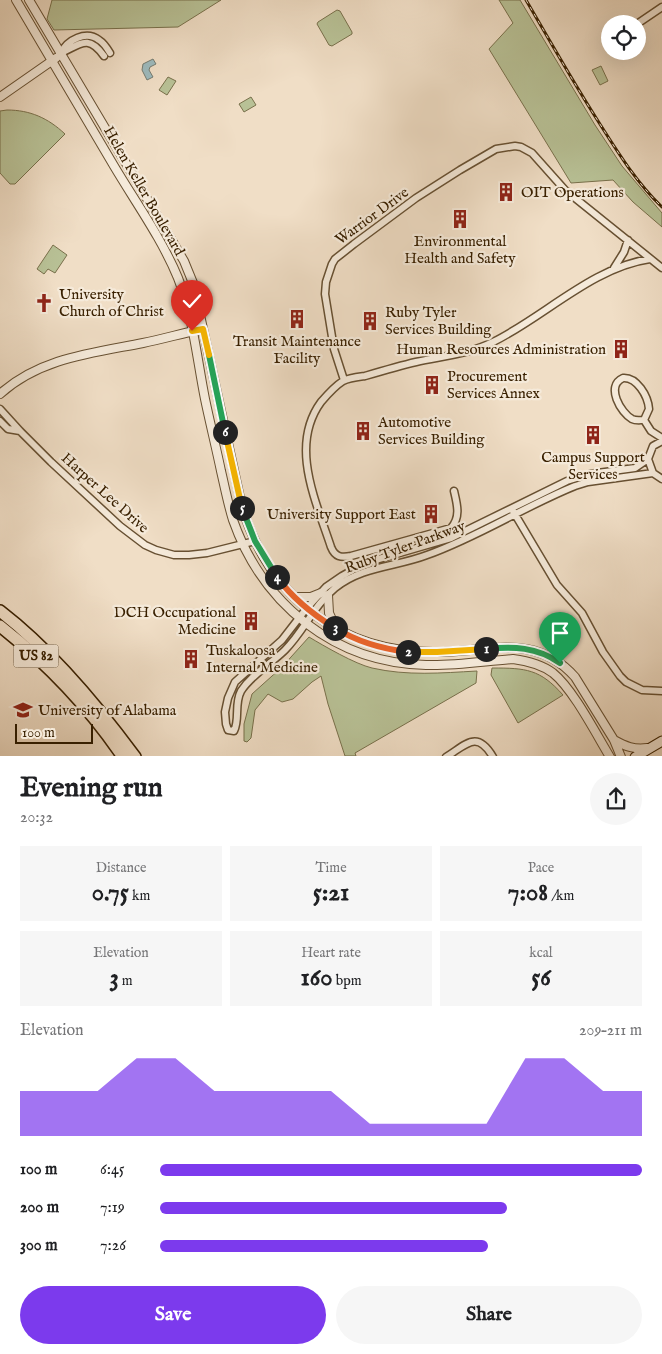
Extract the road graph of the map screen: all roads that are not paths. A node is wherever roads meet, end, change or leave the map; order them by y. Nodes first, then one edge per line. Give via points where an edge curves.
1 (16, 0) edge
2 (29, 0) edge
3 (662, 7) edge
4 (646, 18) edge
5 (61, 52) junction
6 (107, 54) dead end
7 (52, 61) junction
8 (0, 97) edge
9 (628, 240) junction
10 (650, 259) junction
11 (614, 268) junction
12 (662, 268) edge
13 (203, 329) junction
14 (192, 331) junction
15 (344, 380) junction
16 (0, 394) edge
17 (0, 409) edge
18 (644, 420) junction
19 (0, 421) edge
20 (651, 430) junction
21 (20, 431) junction
22 (662, 440) edge
23 (653, 446) junction
24 (648, 459) junction
25 (653, 473) junction
26 (662, 479) edge
27 (454, 491) dead end
28 (511, 508) junction
29 (515, 514) junction
30 (255, 541) junction
31 (242, 544) junction
32 (324, 594) junction
33 (294, 597) junction
34 (0, 605) edge
35 (0, 611) edge
36 (309, 611) junction
37 (298, 617) junction
38 (13, 621) junction
39 (306, 624) junction
40 (0, 626) edge
41 (337, 629) junction
42 (278, 644) junction
43 (285, 650) junction
44 (244, 673) junction
45 (250, 680) junction
46 (662, 691) edge
47 (614, 740) junction
48 (662, 740) edge
49 (650, 748) junction
50 (123, 756) edge
51 (135, 756) edge
52 (446, 756) edge
53 (493, 756) edge
54 (610, 756) edge
55 (621, 756) edge
56 (635, 756) edge

1 - 7 street, Helen Keller Boulevard
2 - 5 street, Helen Keller Boulevard
3 - 4 street
5 - 6 street via 75,38 87,36 99,40
5 - 7 street
5 - 13 street, Helen Keller Boulevard via 181,254 193,283
7 - 8 street
7 - 14 street, Helen Keller Boulevard via 170,260 183,293
9 - 10 street, Warrior Drive
9 - 11 street
9 - 15 street, Warrior Drive via 566,190 532,153 515,146 490,152 416,198 335,259 326,282 326,299 334,349
10 - 11 street
10 - 12 street, Warrior Drive
11 - 15 street via 516,330 477,349
13 - 14 street
13 - 30 street, Helen Keller Boulevard via 242,507
14 - 16 street via 54,362 23,377
14 - 31 street, Helen Keller Boulevard via 229,508
15 - 27 street via 328,394 314,414 305,451 334,553 339,557 351,556 451,528 458,516
17 - 21 street, Harper Lee Drive
18 - 18 street via 649,404 638,385 631,379 619,380 614,394 625,412 632,419
18 - 20 street
19 - 21 street, Harper Lee Drive via 8,429
20 - 22 street
20 - 23 street
21 - 31 street, Harper Lee Drive via 120,526 145,545 174,555 189,556
22 - 23 street
23 - 24 street
24 - 25 street
24 - 28 street, Ruby Tyler Parkway via 635,468 590,474 567,481
25 - 26 street
25 - 29 street, Ruby Tyler Parkway via 588,482
28 - 29 street
28 - 32 street, Ruby Tyler Parkway via 451,538 358,567 332,583
29 - 32 street, Ruby Tyler Parkway via 428,555 364,572
29 - 46 street via 557,585 582,613 620,676 642,690
30 - 31 street, Harper Lee Drive
30 - 33 street, Helen Keller Boulevard via 274,574
31 - 37 street, Helen Keller Boulevard via 273,592
32 - 33 street
32 - 36 street, Ruby Tyler Parkway
32 - 41 street
33 - 36 street, Helen Keller Boulevard
34 - 38 highway
35 - 38 highway, US 82
36 - 37 street, Ruby Tyler Parkway
36 - 39 street, Ruby Tyler Parkway
36 - 41 street, Helen Keller Boulevard
37 - 39 street, Helen Keller Boulevard
37 - 42 street, Ruby Tyler Parkway
38 - 51 highway, US 82 via 98,708
39 - 43 street, Ruby Tyler Parkway
39 - 54 street, Helen Keller Boulevard via 364,655 395,662 426,665 524,660 542,666 566,686
40 - 50 highway, US 82 via 69,690
41 - 47 street, Helen Keller Boulevard via 376,645 406,652 513,647 539,652 560,663 575,678
42 - 43 street
42 - 44 street, Ruby Tyler Parkway
43 - 45 street, Ruby Tyler Parkway
44 - 45 street
44 - 45 street, Ruby Tyler Parkway via 235,682 228,698 225,718 228,730 234,731 237,725 240,694
47 - 49 street via 626,747
47 - 55 street, Helen Keller Boulevard
48 - 49 main road
49 - 56 main road
52 - 53 street via 472,741 482,742

